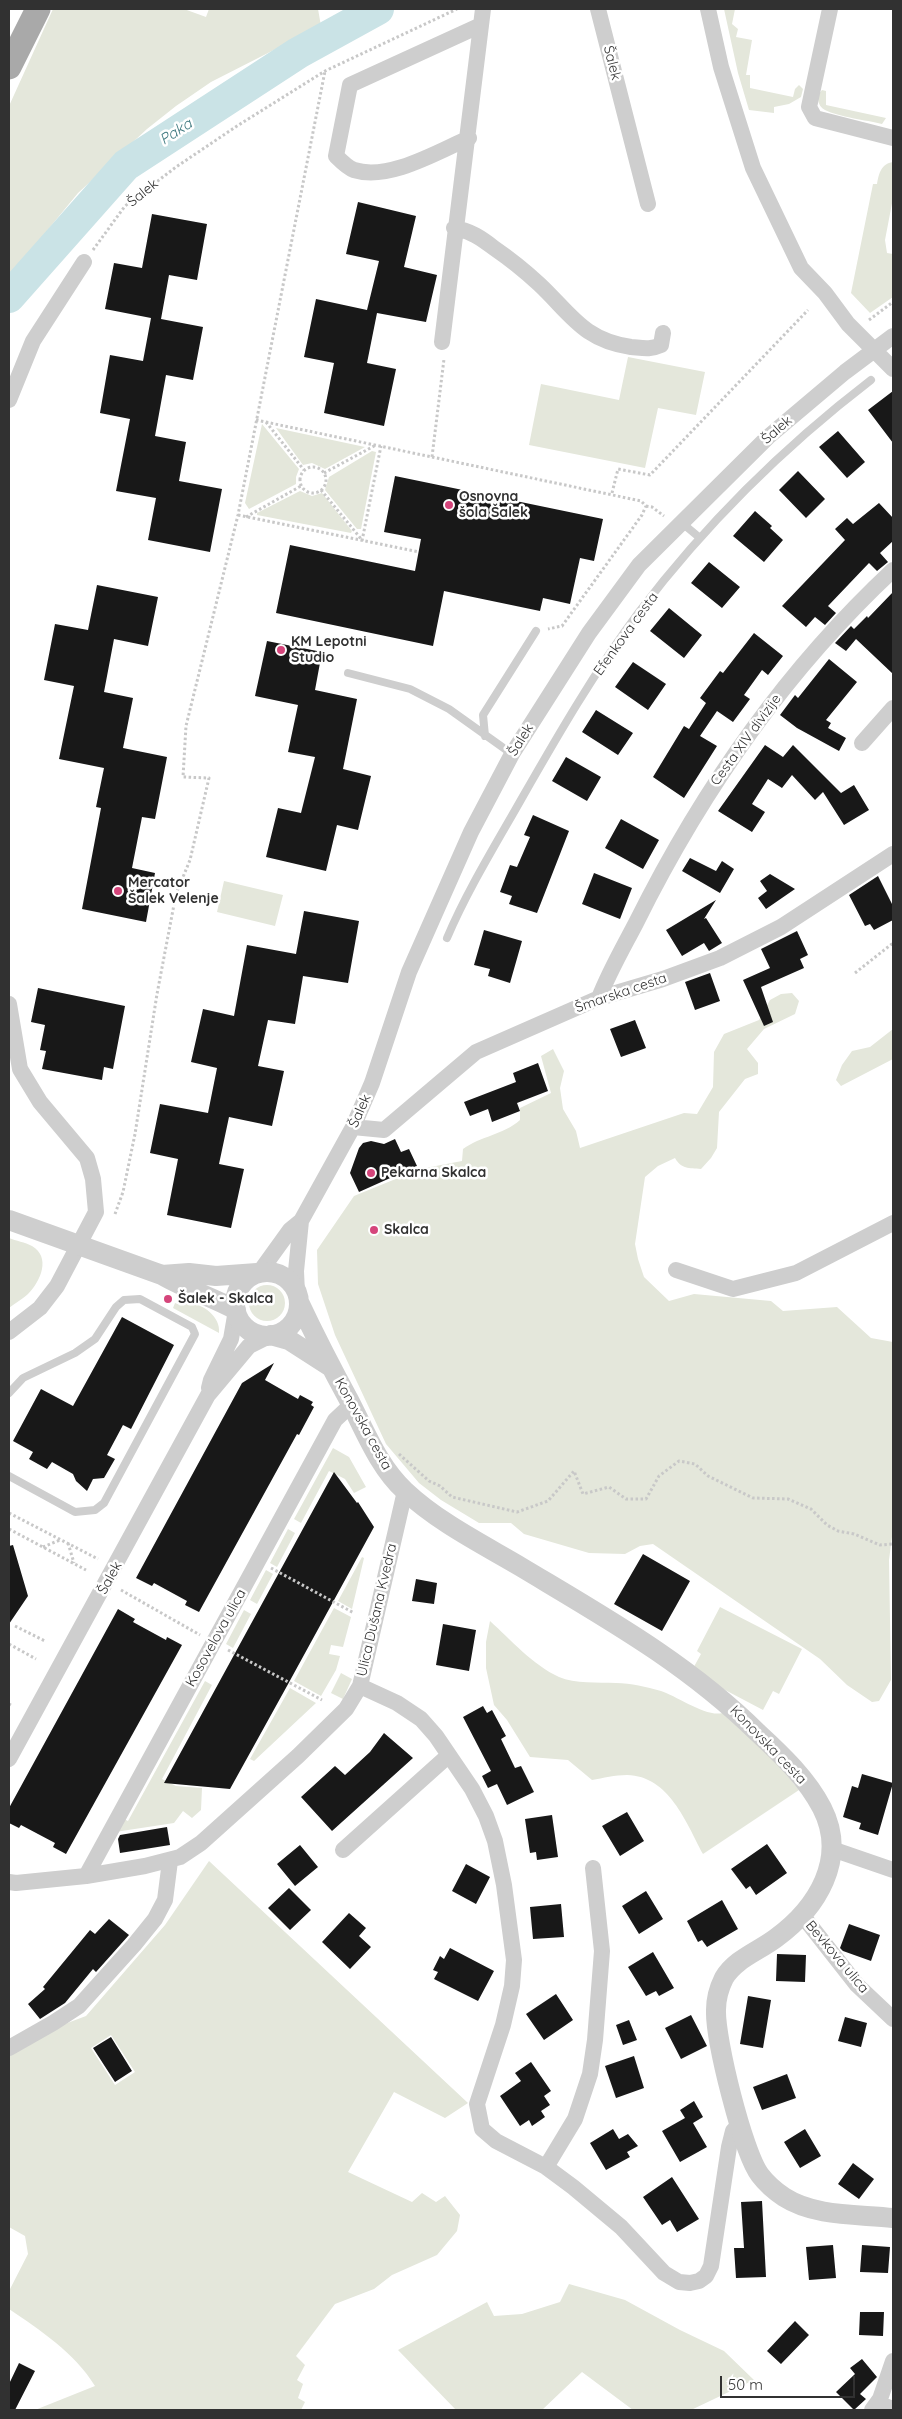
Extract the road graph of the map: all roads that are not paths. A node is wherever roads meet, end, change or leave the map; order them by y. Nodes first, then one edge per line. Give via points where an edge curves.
1 (38, 9) edge
2 (598, 9) edge
3 (708, 9) edge
4 (830, 9) edge
5 (482, 17) edge
6 (9, 67) edge
7 (469, 138) junction
8 (893, 138) edge
9 (648, 204) dead end
10 (454, 228) junction
11 (84, 262) road end
12 (663, 333) dead end
13 (893, 336) edge
14 (442, 342) road end
15 (873, 350) junction
16 (893, 368) edge
17 (871, 380) dead end
18 (9, 400) edge
19 (682, 523) junction
20 (700, 538) junction
21 (893, 570) edge
22 (536, 631) road end
23 (348, 674) dead end
24 (893, 708) edge
25 (485, 736) junction
26 (862, 743) dead end
27 (512, 754) junction
28 (893, 854) edge
29 (452, 900) junction
30 (447, 938) dead end
31 (599, 998) junction
32 (9, 1004) edge
33 (353, 1126) junction
34 (9, 1220) edge
35 (300, 1221) junction
36 (893, 1223) edge
37 (80, 1246) junction
38 (676, 1270) dead end
39 (259, 1273) junction
40 (162, 1275) junction
41 (298, 1298) junction
42 (236, 1310) junction
43 (9, 1332) edge
44 (271, 1335) junction
45 (331, 1367) junction
46 (9, 1393) edge
47 (208, 1395) junction
48 (351, 1405) junction
49 (9, 1476) edge
50 (405, 1491) junction
51 (360, 1686) junction
52 (448, 1755) junction
53 (9, 1759) edge
54 (832, 1849) junction
55 (343, 1850) dead end
56 (170, 1861) junction
57 (593, 1868) dead end
58 (893, 1870) edge
59 (86, 1876) junction
60 (9, 1882) edge
61 (802, 1915) junction
62 (893, 2019) edge
63 (9, 2048) edge
64 (740, 2124) junction
65 (546, 2167) junction
66 (893, 2218) edge
67 (893, 2361) edge
68 (875, 2407) edge
69 (893, 2409) edge

1 - 6 main road
2 - 9 street, Šalek
3 - 15 street via 721,67 753,168 802,268
4 - 8 street via 809,107 815,118
5 - 7 street
5 - 7 street via 350,84 336,156 353,170 379,173 405,166
7 - 10 street
10 - 12 street via 470,231 510,260 540,285 572,320 594,336 651,349 661,345
10 - 14 street
11 - 18 street via 33,341
13 - 15 street
15 - 16 street
15 - 19 street, Šalek via 768,437
17 - 20 lane, Efenkova cesta via 778,458
19 - 20 lane
19 - 27 street, Šalek via 634,573 589,633
20 - 29 lane, Efenkova cesta via 639,613 572,710
21 - 31 street, Cesta XIV divizije via 862,599 793,676 723,770 670,855
22 - 25 lane via 483,715
23 - 25 lane via 410,689 449,709
24 - 26 street
25 - 27 lane
27 - 29 street, Šalek via 471,832
28 - 31 street, Šmarska cesta via 781,927 720,958
29 - 30 lane, Efenkova cesta
29 - 33 street, Šalek via 409,972 372,1083
31 - 33 street, Šmarska cesta via 476,1052 384,1130
32 - 37 street via 20,1069 40,1102 87,1158 96,1212
33 - 35 street, Šalek
34 - 37 street
35 - 39 street
35 - 41 street via 296,1271
36 - 38 street via 796,1272 733,1289
37 - 40 street
37 - 43 street via 40,1308
39 - 40 street
39 - 41 street via 286,1278
39 - 42 street via 250,1277 238,1291
40 - 42 street
41 - 44 street via 294,1320 280,1333
41 - 45 street, Konovska cesta
42 - 44 street via 239,1319 253,1332
42 - 47 street via 234,1327 210,1380
44 - 45 street via 289,1340
44 - 47 street via 250,1346
45 - 48 street, Konovska cesta
46 - 49 lane via 23,1378 75,1353 95,1339 116,1306 124,1300 140,1299 192,1327 195,1334 104,1503 95,1510 75,1512
47 - 53 street, Šalek
48 - 50 street, Konovska cesta via 378,1455
48 - 59 street, Kosovelova ulica via 335,1420
50 - 51 street, Ulica Dušana Kvedra
50 - 54 street, Konovska cesta via 469,1536 664,1654 728,1703 808,1785 830,1828
51 - 52 street, Ulica Dušana Kvedra via 397,1702 421,1719
51 - 56 street via 346,1709 246,1806 202,1843
52 - 55 street
52 - 65 street, Ulica Dušana Kvedra via 472,1789 495,1841 512,1943 512,1986 477,2104 478,2117 482,2129 496,2141
54 - 58 street
54 - 61 street, Konovska cesta via 824,1884
56 - 59 street
56 - 63 street via 165,1900 155,1919 134,1945 79,2006
57 - 65 street via 602,1951 590,2074 576,2119
59 - 60 street
61 - 62 street, Bevkova ulica via 857,1985
61 - 64 street, Konovska cesta via 777,1938 739,1962 726,1976 718,1992 719,2036
64 - 65 street, Ulica Dušana Kvedra via 733,2131 729,2147 711,2266 700,2281 679,2282 664,2273 621,2227
64 - 66 street, Konovska cesta via 750,2158 759,2174 788,2199 815,2210
67 - 68 street
68 - 69 street

